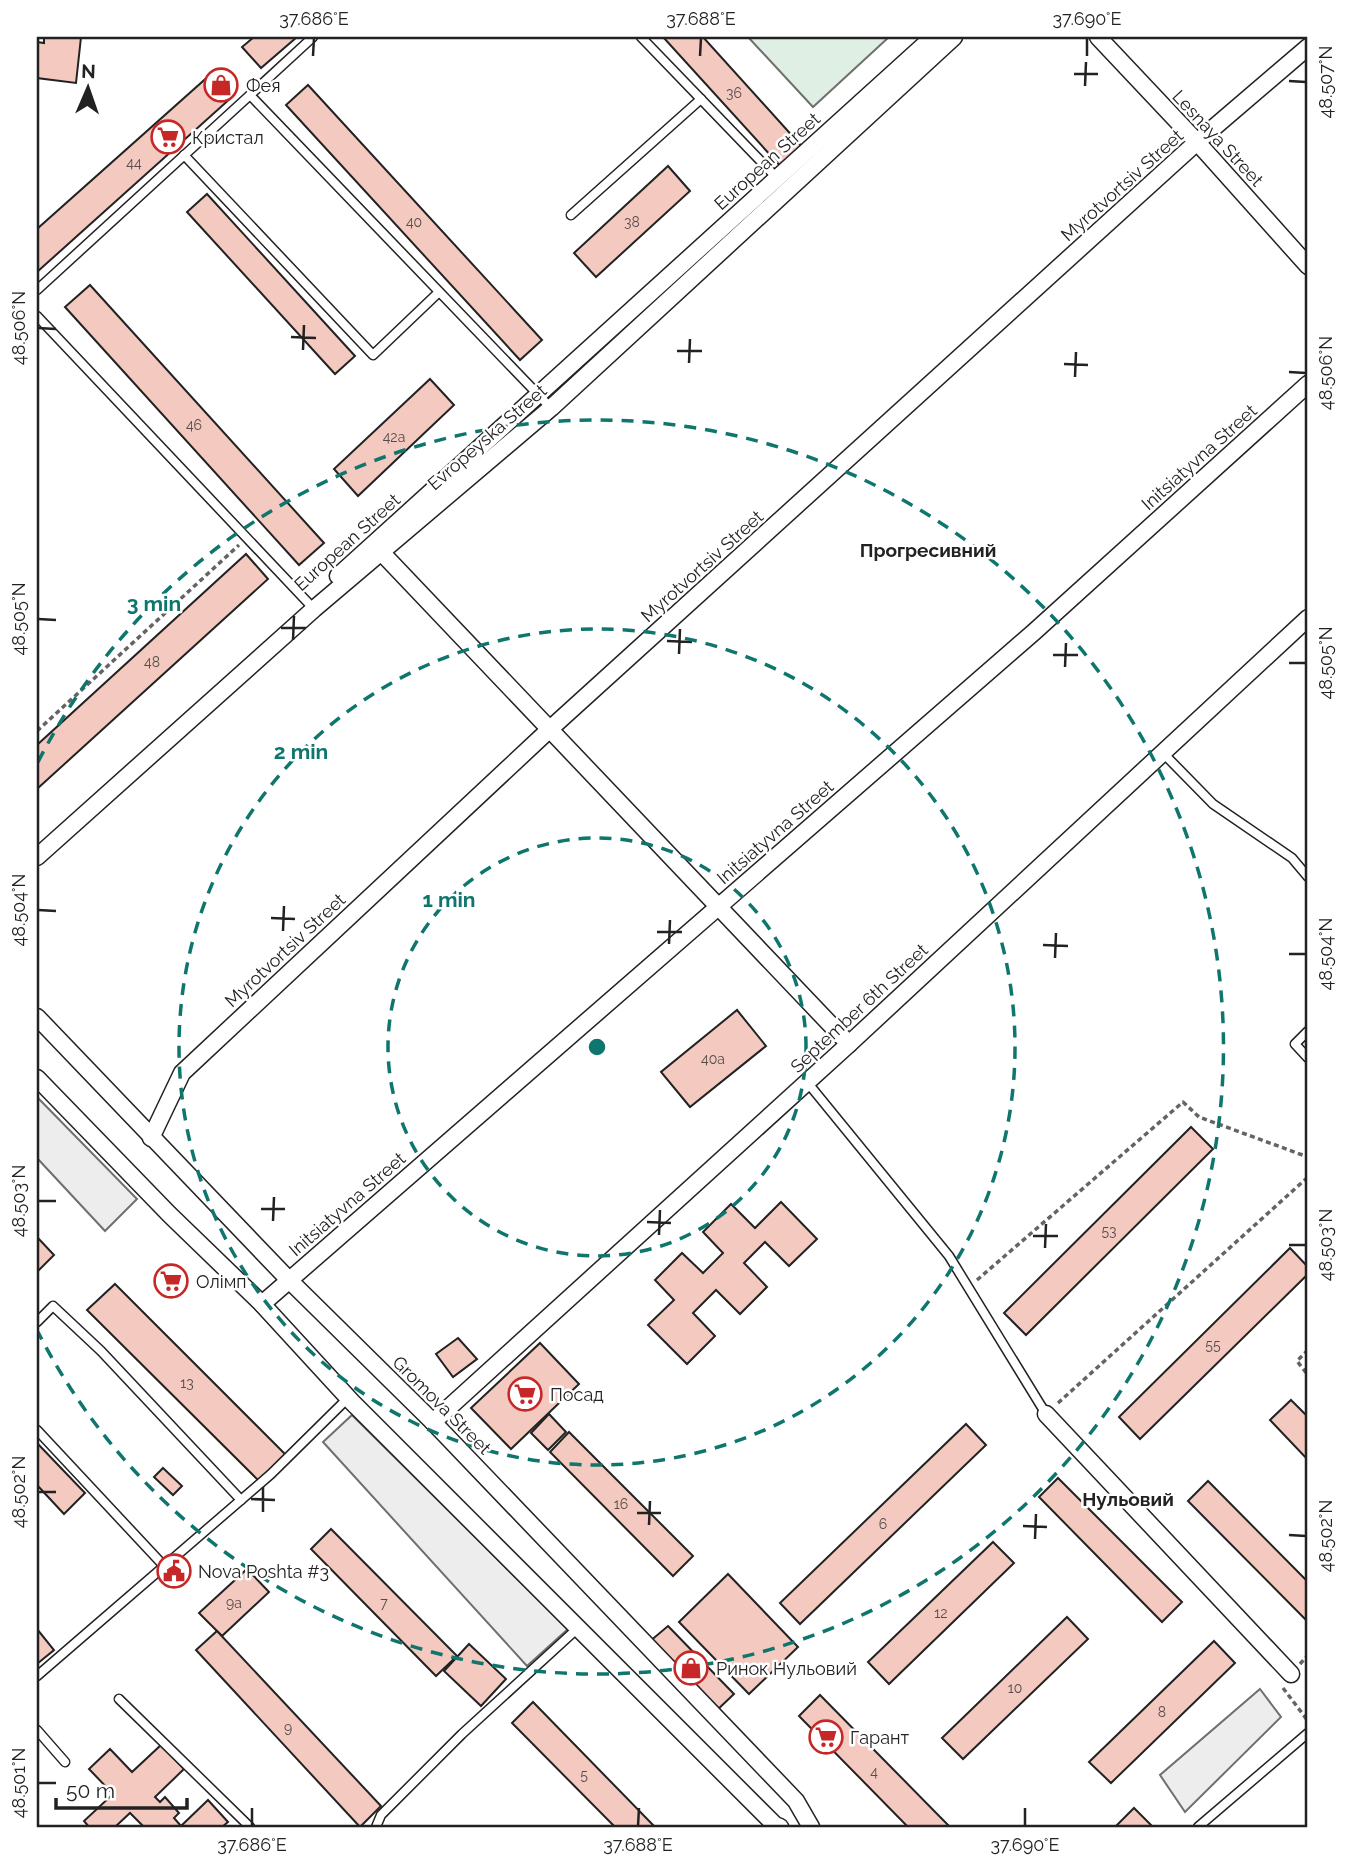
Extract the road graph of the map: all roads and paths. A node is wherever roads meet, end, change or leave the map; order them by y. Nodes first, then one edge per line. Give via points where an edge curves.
1 (313, 37) edge
2 (641, 37) edge
3 (933, 37) edge
4 (954, 37) edge
5 (1098, 37) edge
6 (1308, 47) edge
7 (250, 95) junction
8 (701, 99) junction
9 (1197, 142) junction
10 (184, 155) junction
11 (787, 189) junction
12 (571, 215) dead end
13 (1308, 266) edge
14 (37, 290) edge
15 (439, 292) junction
16 (37, 316) edge
17 (1308, 384) edge
18 (551, 408) junction
19 (247, 537) junction
20 (382, 553) junction
21 (314, 609) junction
22 (1308, 618) edge
23 (550, 729) junction
24 (37, 730) edge
25 (1162, 752) junction
26 (37, 850) edge
27 (37, 857) edge
28 (1308, 877) edge
29 (719, 906) junction
30 (37, 1017) edge
31 (1308, 1031) edge
32 (849, 1044) junction
33 (1308, 1058) edge
34 (37, 1078) edge
35 (807, 1082) junction
36 (151, 1138) junction
37 (1308, 1157) edge
38 (1308, 1177) edge
39 (289, 1280) junction
40 (968, 1288) junction
41 (262, 1304) junction
42 (37, 1322) edge
43 (1308, 1350) edge
44 (1308, 1375) edge
45 (348, 1398) junction
46 (1046, 1414) junction
47 (433, 1422) junction
48 (37, 1430) edge
49 (241, 1500) junction
50 (164, 1566) junction
51 (579, 1627) junction
52 (1291, 1674) dead end
53 (37, 1676) edge
54 (119, 1699) dead end
55 (37, 1730) edge
56 (1308, 1733) edge
57 (65, 1762) dead end
58 (250, 1827) edge
59 (376, 1827) edge
60 (780, 1827) edge
61 (811, 1827) edge
62 (1198, 1827) edge

1 - 7 lane
2 - 8 lane
3 - 26 street, European Street
4 - 11 street, Evropeyska Street
5 - 9 street, Lesnaya Street
6 - 9 street, Myrotvortsiv Street
7 - 10 lane
7 - 15 lane
8 - 11 lane
8 - 12 lane
9 - 13 street, Lesnaya Street
9 - 23 street, Myrotvortsiv Street
10 - 14 lane
10 - 15 lane via 373,355
11 - 18 street, Evropeyska Street
15 - 18 lane
16 - 19 lane
17 - 29 street, Initsiatyvna Street via 1034,632
18 - 20 street, Evropeyska Street
19 - 21 lane
19 - 24 path
20 - 21 street, Evropeyska Street
20 - 23 street
21 - 27 street, Evropeyska Street
22 - 25 street, September 6th Street
23 - 29 street
23 - 36 street, Myrotvortsiv Street via 182,1073
25 - 28 lane via 1213,803 1292,858
25 - 32 street, September 6th Street
29 - 32 street
29 - 39 street, Initsiatyvna Street
30 - 36 street, Gromova Street
31 - 33 lane via 1295,1044
32 - 35 street, September 6th Street
34 - 41 street
35 - 40 lane via 948,1256
35 - 47 street, September 6th Street
36 - 39 street, Gromova Street
37 - 40 path via 1199,1117 1183,1102
38 - 46 path
39 - 41 street, Initsiatyvna Street
39 - 47 street, Gromova Street
40 - 46 lane
41 - 45 street
42 - 49 lane via 53,1306
43 - 44 path via 1297,1361
45 - 49 lane
45 - 51 street
46 - 52 street
47 - 61 street, Gromova Street via 796,1801
48 - 50 lane
49 - 50 lane
50 - 53 lane
51 - 59 lane via 462,1734 381,1815
51 - 60 street
54 - 58 lane
55 - 57 lane
56 - 62 lane

